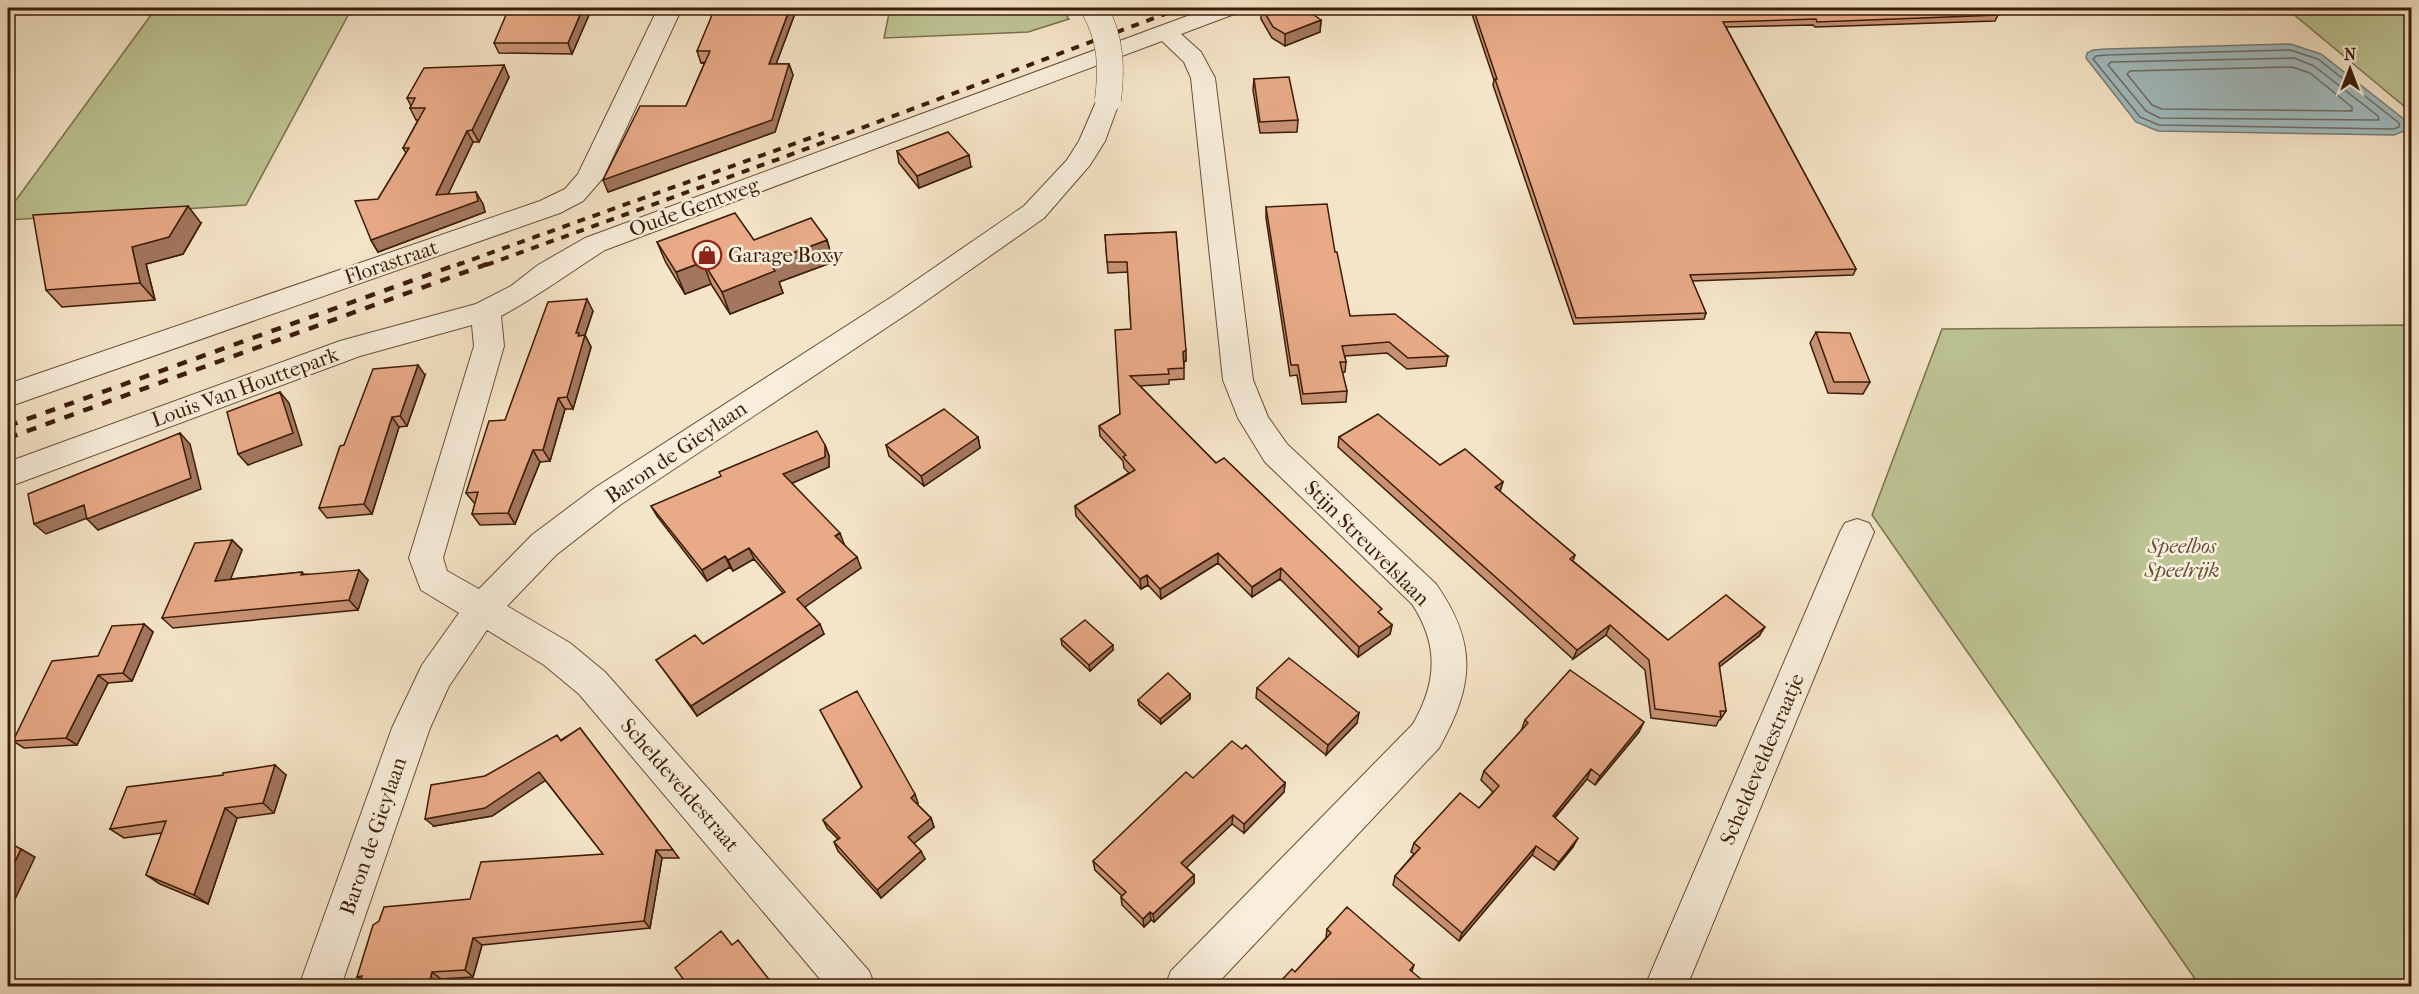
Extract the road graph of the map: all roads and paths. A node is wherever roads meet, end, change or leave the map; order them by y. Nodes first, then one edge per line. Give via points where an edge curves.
1 (670, 8) edge
2 (1094, 8) edge
3 (1229, 8) edge
4 (1165, 33) junction
5 (486, 312) junction
6 (8, 396) edge
7 (8, 475) edge
8 (1857, 532) dead end
9 (482, 610) junction
10 (320, 987) edge
11 (854, 987) edge
12 (1186, 987) edge
13 (1666, 987) edge

1 - 6 street, Florastraat via 590,178 574,195 550,207
2 - 9 street, Baron de Gieylaan, bridge via 1112,52 1108,100 1096,133 1077,165 1034,212 903,303 608,496 544,545
3 - 4 street, Oude Gentweg
4 - 5 street, Oude Gentweg via 596,244
4 - 12 street, Stijn Streuvelslaan via 1193,56 1203,78 1238,380 1246,405 1258,430 1276,453 1424,594 1441,620 1450,648 1449,682 1442,710 1426,736
5 - 7 street, Louis Van Houttepark via 351,348
5 - 9 street via 489,346 426,558 433,580
8 - 13 street, Scheldeveldestraatje
9 - 10 street, Baron de Gieylaan via 435,676 411,728
9 - 11 street, Scheldeveldestraat via 557,654 592,684

